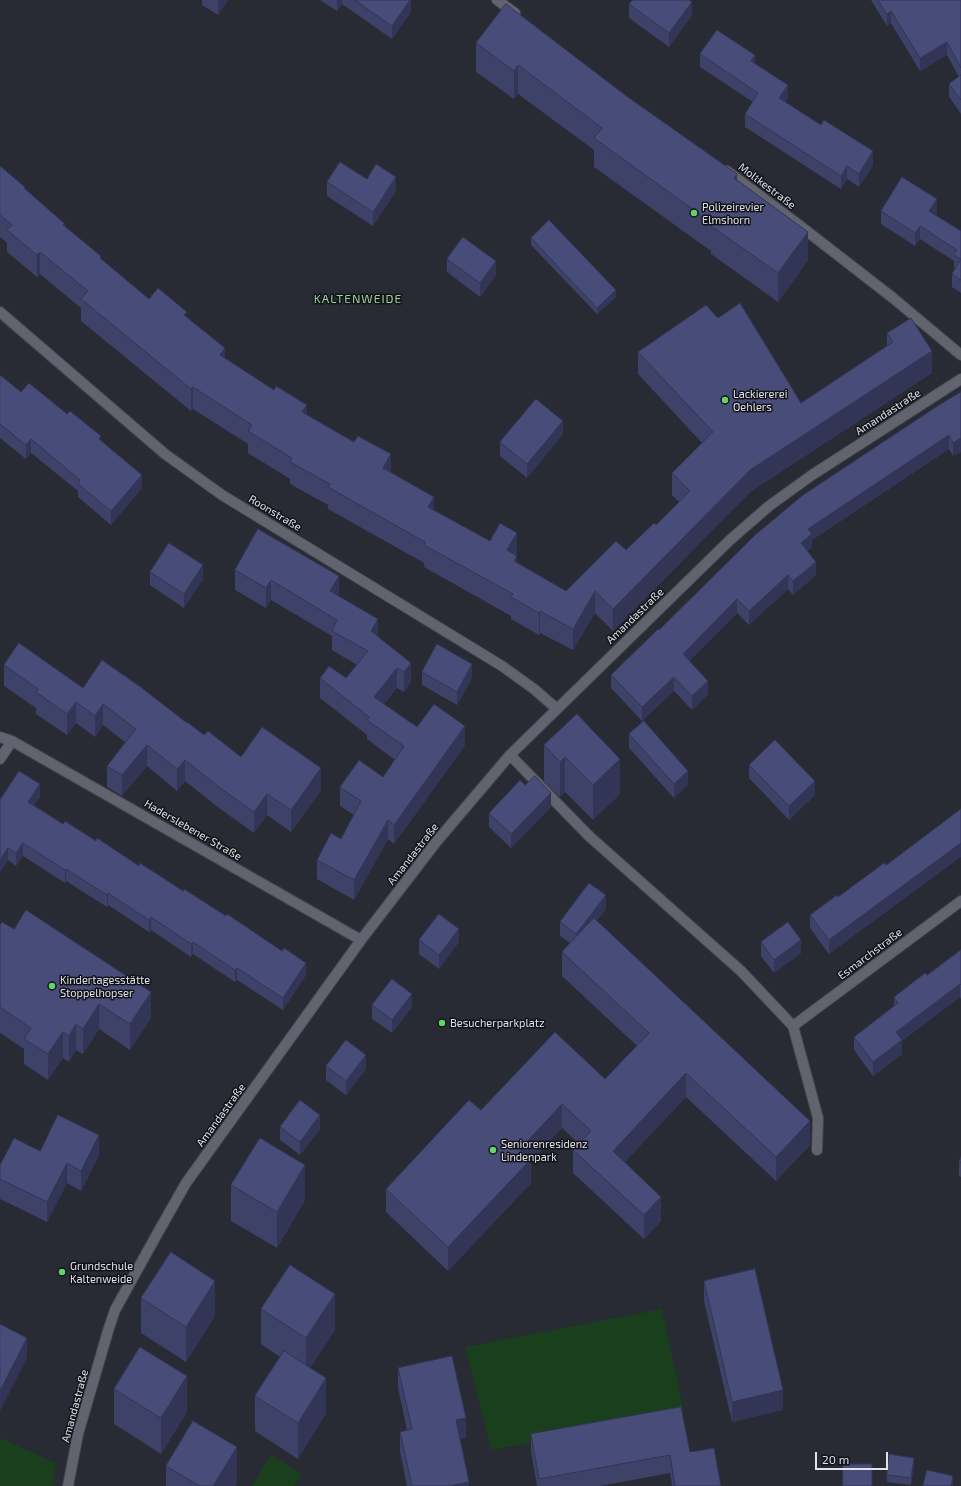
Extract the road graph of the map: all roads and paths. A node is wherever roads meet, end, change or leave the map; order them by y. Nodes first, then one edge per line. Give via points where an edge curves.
1 (497, 0) edge
2 (523, 19) edge
3 (720, 166) edge
4 (0, 312) edge
5 (961, 355) edge
6 (961, 379) edge
7 (557, 709) junction
8 (0, 737) edge
9 (12, 741) junction
10 (510, 755) junction
11 (0, 759) edge
12 (961, 900) edge
13 (361, 940) junction
14 (793, 1026) junction
15 (817, 1150) dead end
16 (68, 1486) edge

1 - 2 street
3 - 5 street, Moltkestraße via 886,293
4 - 7 street, Roonstraße via 165,454 222,495 502,666
6 - 7 street, Amandastraße via 812,475 769,506 730,540
7 - 10 street, Amandastraße
8 - 9 street, Haderslebener Straße
9 - 11 street
9 - 13 street, Haderslebener Straße
10 - 13 street, Amandastraße via 437,840
10 - 14 street via 589,836 741,971
12 - 14 street, Esmarchstraße
13 - 16 street, Amandastraße via 186,1183 115,1310 78,1434
14 - 15 street via 818,1118

